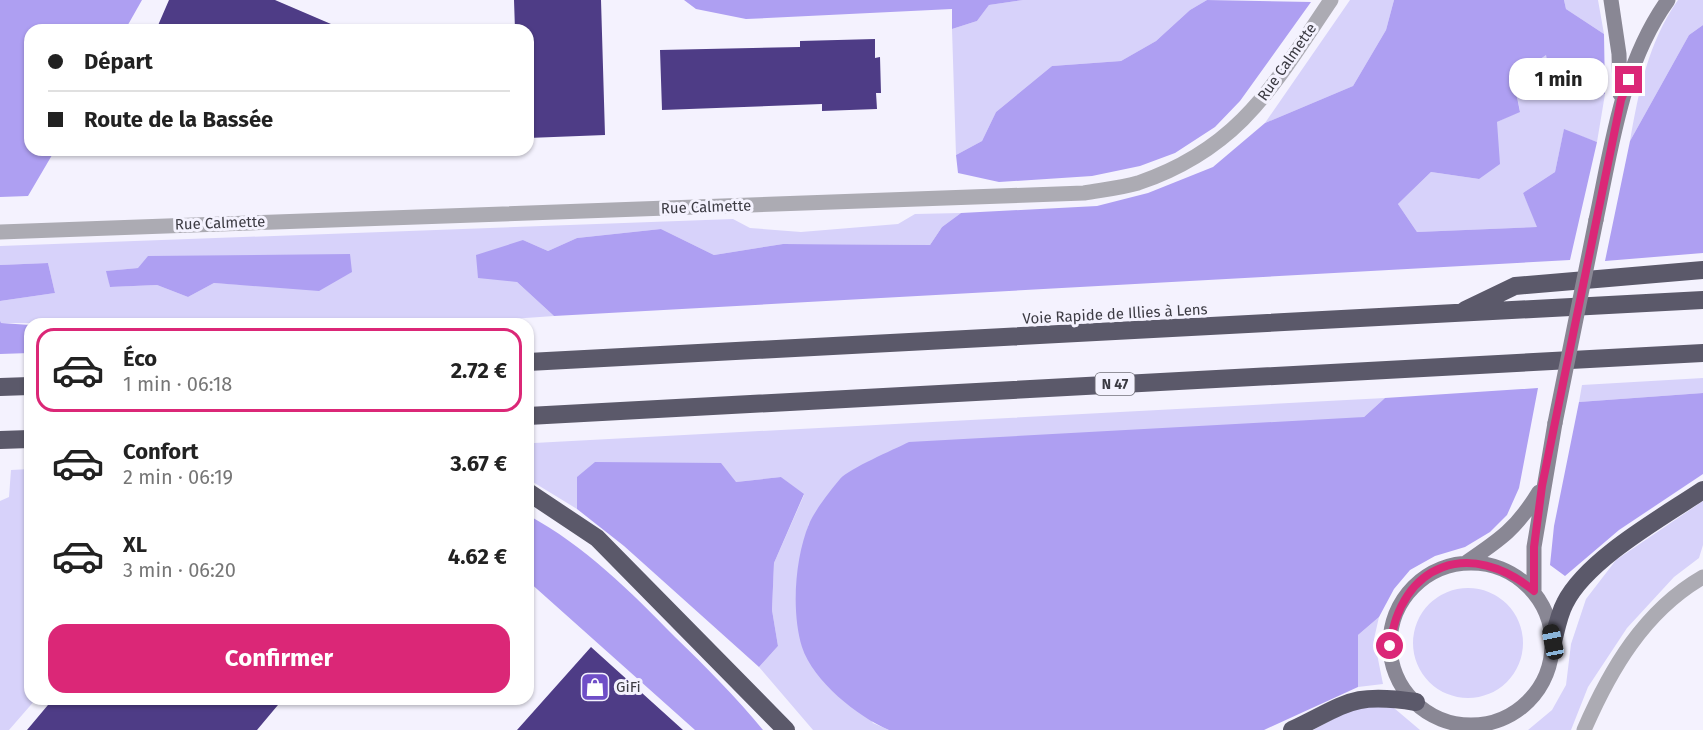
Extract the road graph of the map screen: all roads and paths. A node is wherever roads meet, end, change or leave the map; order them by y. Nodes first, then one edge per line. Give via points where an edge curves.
1 (1331, 0) edge
2 (1611, 0) edge
3 (1668, 0) edge
4 (1621, 100) junction
5 (0, 232) edge
6 (1703, 270) edge
7 (1703, 300) edge
8 (1458, 314) junction
9 (1703, 353) edge
10 (534, 362) edge
11 (24, 386) edge
12 (0, 387) edge
13 (534, 416) edge
14 (24, 439) edge
15 (0, 440) edge
16 (1542, 486) junction
17 (1703, 490) edge
18 (534, 496) edge
19 (1467, 562) junction
20 (1703, 577) edge
21 (1534, 591) junction
22 (1553, 642) junction
23 (1416, 702) junction
24 (1444, 725) edge
25 (1497, 725) edge
26 (786, 730) edge
27 (1292, 730) edge
28 (1584, 730) edge

1 - 5 street, Rue Calmette via 1265,97 1215,144 1137,183 1084,193
2 - 4 street
3 - 4 street via 1654,20
4 - 16 street, bridge
6 - 8 highway via 1515,286
7 - 8 highway, Voie Rapide de Illies à Lens
8 - 10 highway, Voie Rapide de Illies à Lens
9 - 13 highway, N 47
11 - 12 highway
14 - 15 highway
16 - 19 street via 1521,520 1503,538
16 - 21 street via 1534,547
17 - 22 highway via 1623,544 1587,574 1565,603
18 - 26 highway via 597,538
19 - 21 street via 1499,568
19 - 23 street via 1443,567 1420,580 1404,598 1393,621 1390,646 1394,670 1406,693
20 - 28 street via 1641,628 1604,685
21 - 22 street via 1547,615
22 - 25 street via 1549,668 1538,691
23 - 24 street
23 - 27 highway via 1363,698 1333,707
24 - 25 street

